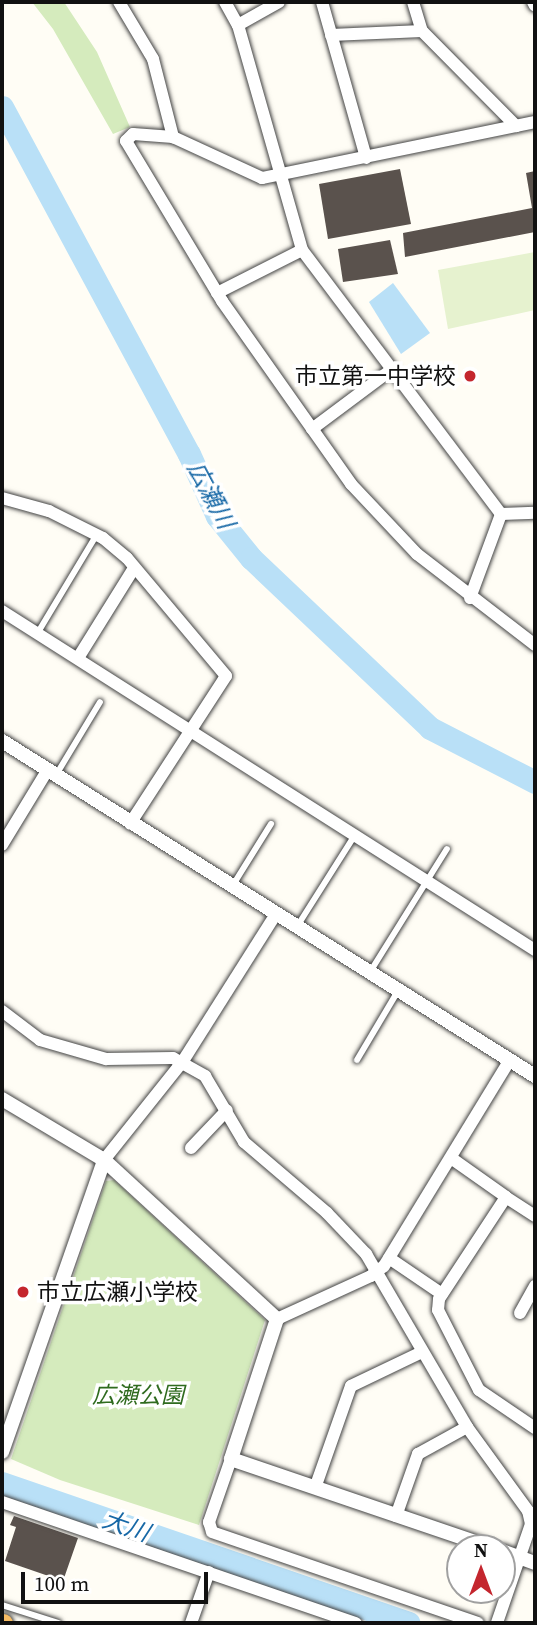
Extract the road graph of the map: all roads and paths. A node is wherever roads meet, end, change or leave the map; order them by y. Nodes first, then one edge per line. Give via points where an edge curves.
1 (120, 2) edge
2 (225, 2) edge
3 (279, 2) edge
4 (322, 2) edge
5 (413, 2) edge
6 (238, 25) junction
7 (422, 31) junction
8 (331, 35) junction
9 (535, 122) edge
10 (516, 126) junction
11 (173, 137) junction
12 (366, 158) junction
13 (279, 176) junction
14 (302, 250) junction
15 (217, 293) junction
16 (391, 370) junction
17 (312, 429) junction
18 (2, 498) edge
19 (535, 513) edge
20 (501, 514) junction
21 (97, 534) junction
22 (134, 568) junction
23 (470, 598) junction
24 (2, 611) edge
25 (37, 634) junction
26 (535, 645) edge
27 (78, 659) junction
28 (100, 702) dead end
29 (191, 730) junction
30 (2, 741) edge
31 (51, 774) junction
32 (130, 824) junction
33 (271, 824) dead end
34 (355, 835) junction
35 (2, 845) edge
36 (447, 849) dead end
37 (426, 880) junction
38 (232, 887) junction
39 (276, 914) junction
40 (296, 928) junction
41 (535, 950) edge
42 (370, 973) junction
43 (398, 991) junction
44 (2, 1012) edge
45 (357, 1059) dead end
46 (183, 1061) junction
47 (509, 1061) junction
48 (535, 1076) edge
49 (2, 1100) edge
50 (227, 1110) junction
51 (191, 1148) dead end
52 (451, 1158) junction
53 (104, 1160) junction
54 (506, 1197) junction
55 (535, 1216) edge
56 (390, 1258) junction
57 (378, 1272) junction
58 (535, 1286) edge
59 (442, 1294) junction
60 (520, 1312) dead end
61 (277, 1319) junction
62 (422, 1352) junction
63 (467, 1427) junction
64 (535, 1428) edge
65 (2, 1452) edge
66 (232, 1458) junction
67 (315, 1488) junction
68 (2, 1502) edge
69 (396, 1516) junction
70 (450, 1534) edge
71 (516, 1556) edge
72 (520, 1557) junction
73 (535, 1563) edge
74 (209, 1572) junction
75 (2, 1605) edge
76 (332, 1619) edge
77 (58, 1623) edge
78 (191, 1623) edge
79 (356, 1623) edge
80 (478, 1623) edge
81 (497, 1623) edge

1 - 11 street via 153,59
2 - 6 street
3 - 6 street
4 - 8 street
5 - 7 street
6 - 13 street
7 - 8 street
7 - 10 street
8 - 12 street
9 - 10 street
10 - 12 street
11 - 13 street via 262,178
11 - 15 street via 133,134 126,141
12 - 13 street
13 - 14 street
14 - 15 street
14 - 16 street
15 - 17 street
16 - 17 street
16 - 20 street
17 - 23 street via 351,484 407,545
18 - 21 street via 49,511
19 - 20 street
20 - 23 street
21 - 22 street
21 - 25 lane
22 - 27 street
22 - 29 street via 226,676
23 - 26 street
24 - 25 street
25 - 27 street
27 - 29 street
28 - 31 lane
29 - 32 street
29 - 34 street
30 - 31 street
31 - 32 street
31 - 35 street
32 - 38 street
33 - 38 lane
34 - 37 street
34 - 40 lane
36 - 37 lane
37 - 41 street
37 - 42 lane
38 - 39 street
39 - 40 street
39 - 46 street
40 - 42 street
42 - 43 street
43 - 45 lane
43 - 47 street
44 - 46 street via 40,1040 106,1059
46 - 50 street via 210,1080
46 - 53 street
47 - 48 street
47 - 52 street
49 - 53 street
50 - 51 street
50 - 57 street via 244,1142 327,1213
52 - 54 street
52 - 56 street
53 - 61 street
53 - 65 street
54 - 55 street
54 - 59 street
56 - 57 street
56 - 59 street
57 - 61 street
57 - 62 street
58 - 60 street
59 - 64 street via 438,1310 479,1390
61 - 66 street
62 - 63 street
62 - 67 street via 351,1386
63 - 69 street via 418,1454
63 - 72 street via 528,1510 531,1524
66 - 67 street
66 - 80 street via 209,1522 212,1532
67 - 69 street
68 - 74 street
69 - 70 street
71 - 72 street
72 - 73 street
72 - 81 street
74 - 76 street
74 - 78 street
75 - 77 lane
76 - 79 street

